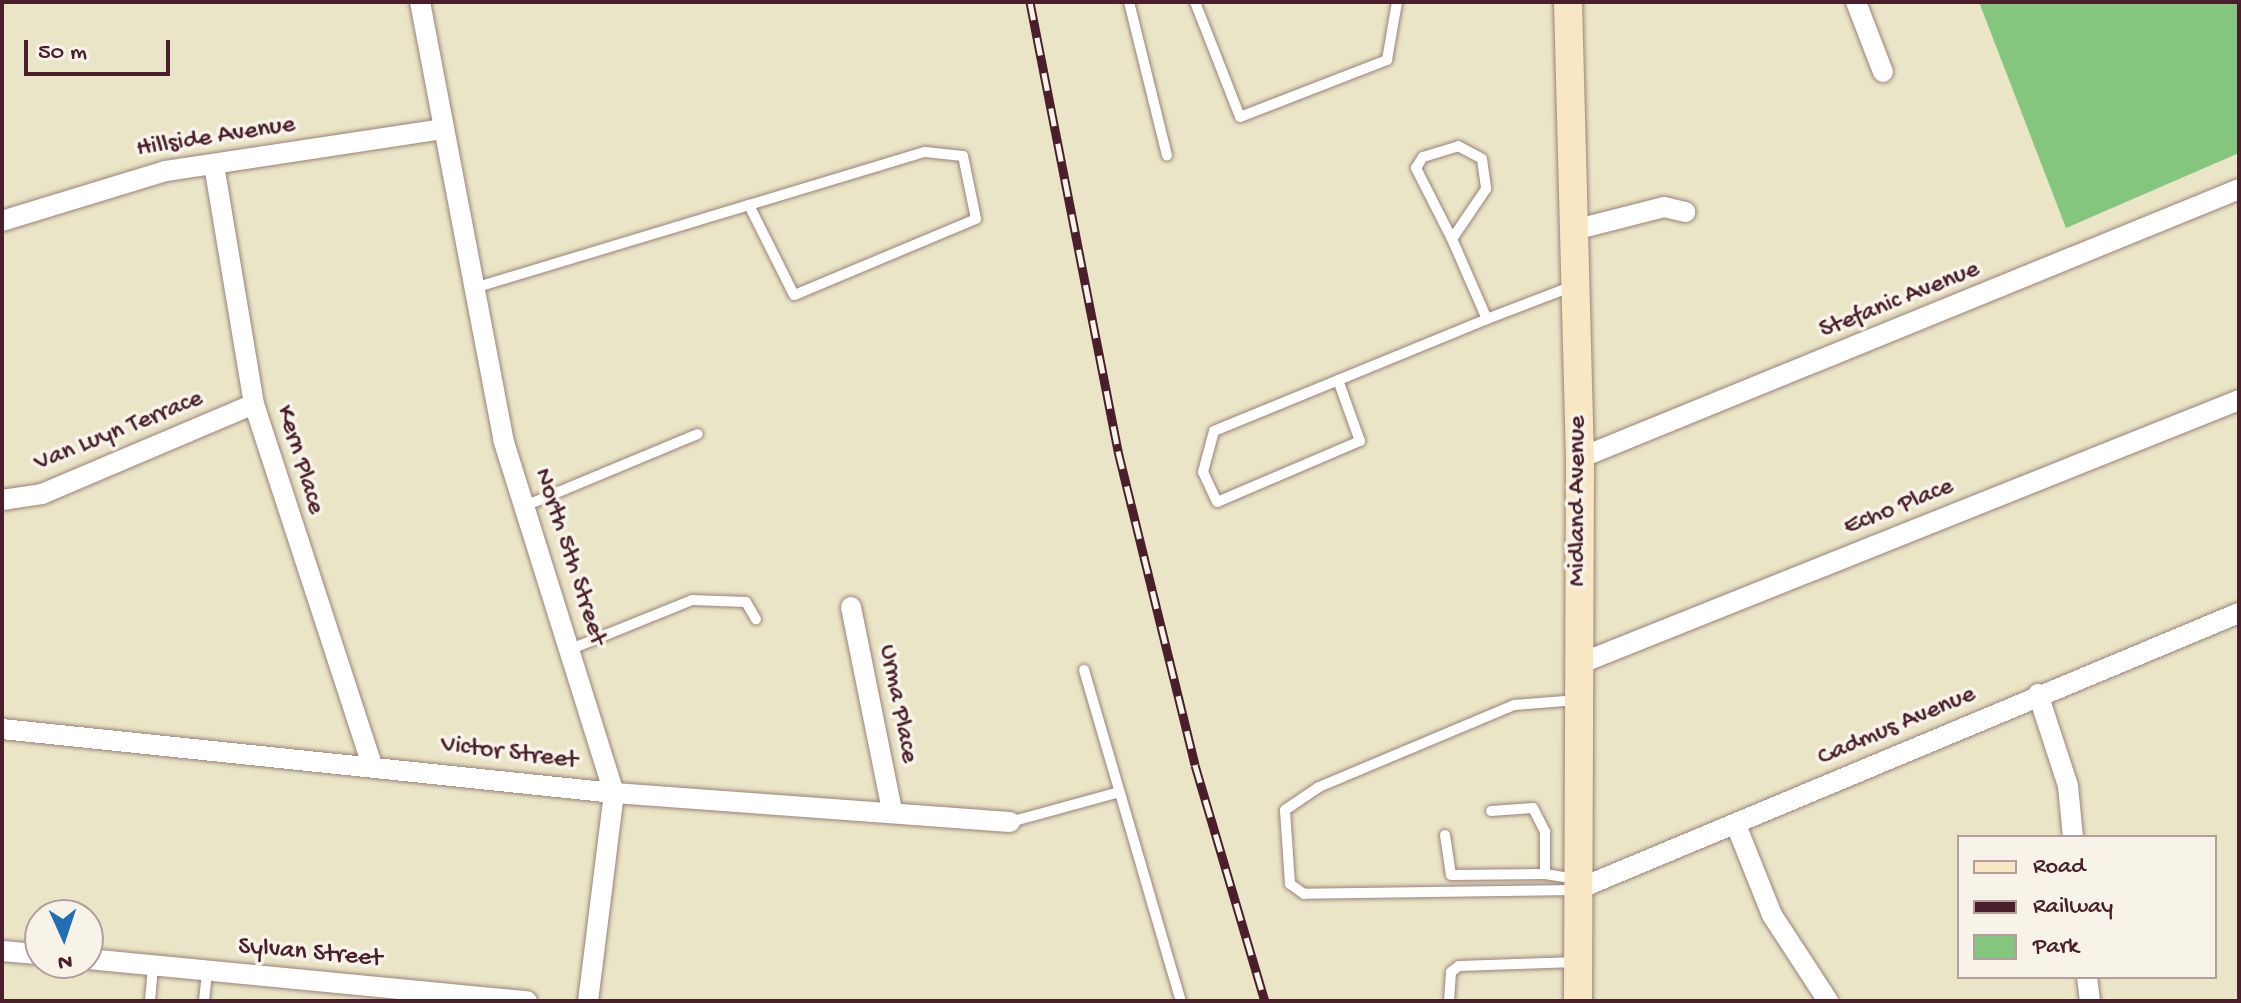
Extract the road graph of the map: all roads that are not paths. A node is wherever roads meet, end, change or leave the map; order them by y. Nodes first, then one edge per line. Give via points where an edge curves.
1 (420, 2) edge
2 (1129, 2) edge
3 (1195, 2) edge
4 (1397, 2) edge
5 (1856, 2) edge
6 (1574, 5) edge
7 (1883, 72) dead end
8 (444, 129) junction
9 (1167, 155) dead end
10 (214, 165) junction
11 (2239, 189) edge
12 (749, 205) junction
13 (1685, 212) dead end
14 (2, 221) edge
15 (1574, 230) junction
16 (1452, 239) junction
17 (1575, 286) junction
18 (474, 288) junction
19 (1487, 319) junction
20 (1338, 380) junction
21 (2239, 400) edge
22 (254, 404) junction
23 (698, 434) dead end
24 (1580, 458) junction
25 (2, 500) edge
26 (525, 506) junction
27 (851, 607) dead end
28 (2239, 613) edge
29 (756, 619) dead end
30 (571, 649) junction
31 (1579, 664) junction
32 (1084, 670) dead end
33 (2038, 694) junction
34 (1580, 700) junction
35 (2, 729) edge
36 (371, 762) junction
37 (614, 793) junction
38 (1116, 793) junction
39 (892, 811) junction
40 (1491, 811) dead end
41 (1010, 822) joint
42 (1736, 825) junction
43 (1445, 835) dead end
44 (2073, 835) edge
45 (1545, 874) junction
46 (1576, 884) junction
47 (2, 951) edge
48 (24, 953) edge
49 (104, 960) edge
50 (1578, 962) junction
51 (153, 965) junction
52 (207, 970) junction
53 (2087, 979) edge
54 (451, 997) edge
55 (150, 1001) edge
56 (204, 1001) edge
57 (527, 1001) edge
58 (588, 1001) edge
59 (1181, 1001) edge
60 (1449, 1001) edge
61 (1578, 1001) edge
62 (1828, 1001) edge
63 (2090, 1001) edge

1 - 8 street, North 5th Street
2 - 9 lane
3 - 4 lane via 1240,117 1387,60
5 - 7 street
6 - 15 street, Midland Avenue
8 - 10 street, Hillside Avenue
8 - 18 street, North 5th Street
10 - 14 street, Hillside Avenue via 108,183
10 - 22 street, Kern Place
11 - 24 street, Stefanic Avenue
12 - 12 lane via 794,295 976,219 963,156 925,152
12 - 18 lane
13 - 15 street via 1664,207
15 - 17 street, Midland Avenue
16 - 16 lane via 1486,189 1482,159 1458,146 1423,157 1416,168
16 - 19 lane
17 - 19 lane
17 - 24 street, Midland Avenue
18 - 26 street, North 5th Street via 503,439
19 - 20 lane
20 - 20 lane via 1214,431 1203,472 1217,502 1360,441
21 - 31 street, Echo Place
22 - 25 street, Van Luyn Terrace via 42,494
22 - 36 street, Kern Place
23 - 26 lane
24 - 31 street, Midland Avenue
26 - 30 street, North 5th Street
27 - 39 street, Urma Place
28 - 33 street, Cadmus Avenue
29 - 30 lane via 746,602 692,600
30 - 37 street, North 5th Street
31 - 34 street, Midland Avenue
32 - 38 lane
33 - 42 street, Cadmus Avenue
33 - 44 street via 2062,761
34 - 46 street, Midland Avenue
34 - 46 lane via 1514,705 1319,787 1285,810 1290,884 1304,894
35 - 36 street, Victor Street
36 - 37 street, Victor Street
37 - 39 street, Victor Street
37 - 58 street, North 5th Street
38 - 41 lane
38 - 59 lane
39 - 41 street, Victor Street
40 - 45 lane via 1533,808 1541,817
42 - 46 street, Cadmus Avenue
42 - 62 street via 1772,915
43 - 45 lane via 1451,875
45 - 46 lane
46 - 50 street, Midland Avenue
47 - 48 street
49 - 51 street, Sylvan Street
50 - 60 lane via 1459,966 1451,972
50 - 61 street, Midland Avenue
51 - 52 street, Sylvan Street
51 - 55 lane
52 - 54 street, Sylvan Street
52 - 56 lane
53 - 63 street
54 - 57 street, Sylvan Street

